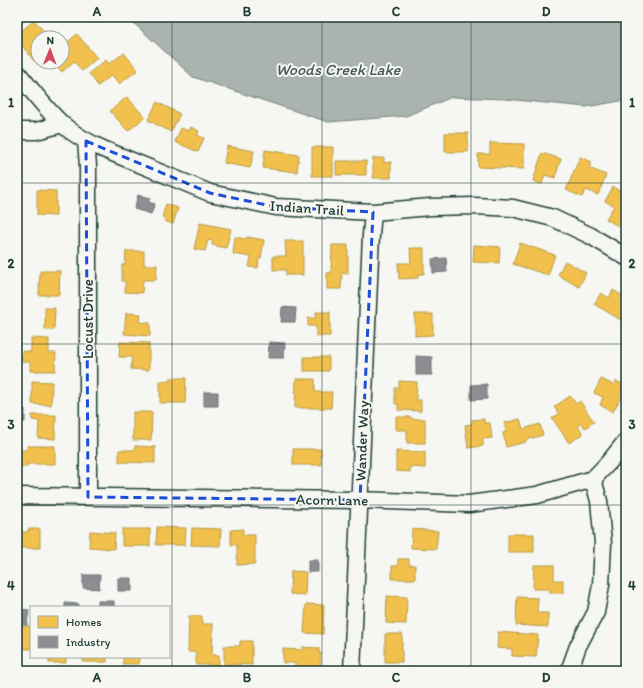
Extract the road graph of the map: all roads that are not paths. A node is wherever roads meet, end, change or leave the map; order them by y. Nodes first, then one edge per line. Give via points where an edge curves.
1 (17, 72) edge
2 (62, 124) junction
3 (17, 131) edge
4 (86, 141) junction
5 (373, 212) junction
6 (626, 257) edge
7 (626, 441) edge
8 (593, 479) junction
9 (17, 496) edge
10 (88, 497) junction
11 (360, 500) junction
12 (352, 671) edge
13 (569, 671) edge

1 - 2 street, Indian Trail
2 - 3 street via 40,130
2 - 4 street, Indian Trail
4 - 5 street, Indian Trail via 210,193 276,207
4 - 10 street, Locust Drive
5 - 6 street, Indian Trail via 430,207 513,208 553,218 591,236
5 - 11 street, Wander Way
7 - 8 street, Acorn Lane
8 - 11 street, Acorn Lane via 537,496 469,504
8 - 13 street via 599,501 603,543 601,585 596,612 578,646
9 - 10 street, Acorn Lane
10 - 11 street, Acorn Lane
11 - 12 street, Wander Way

